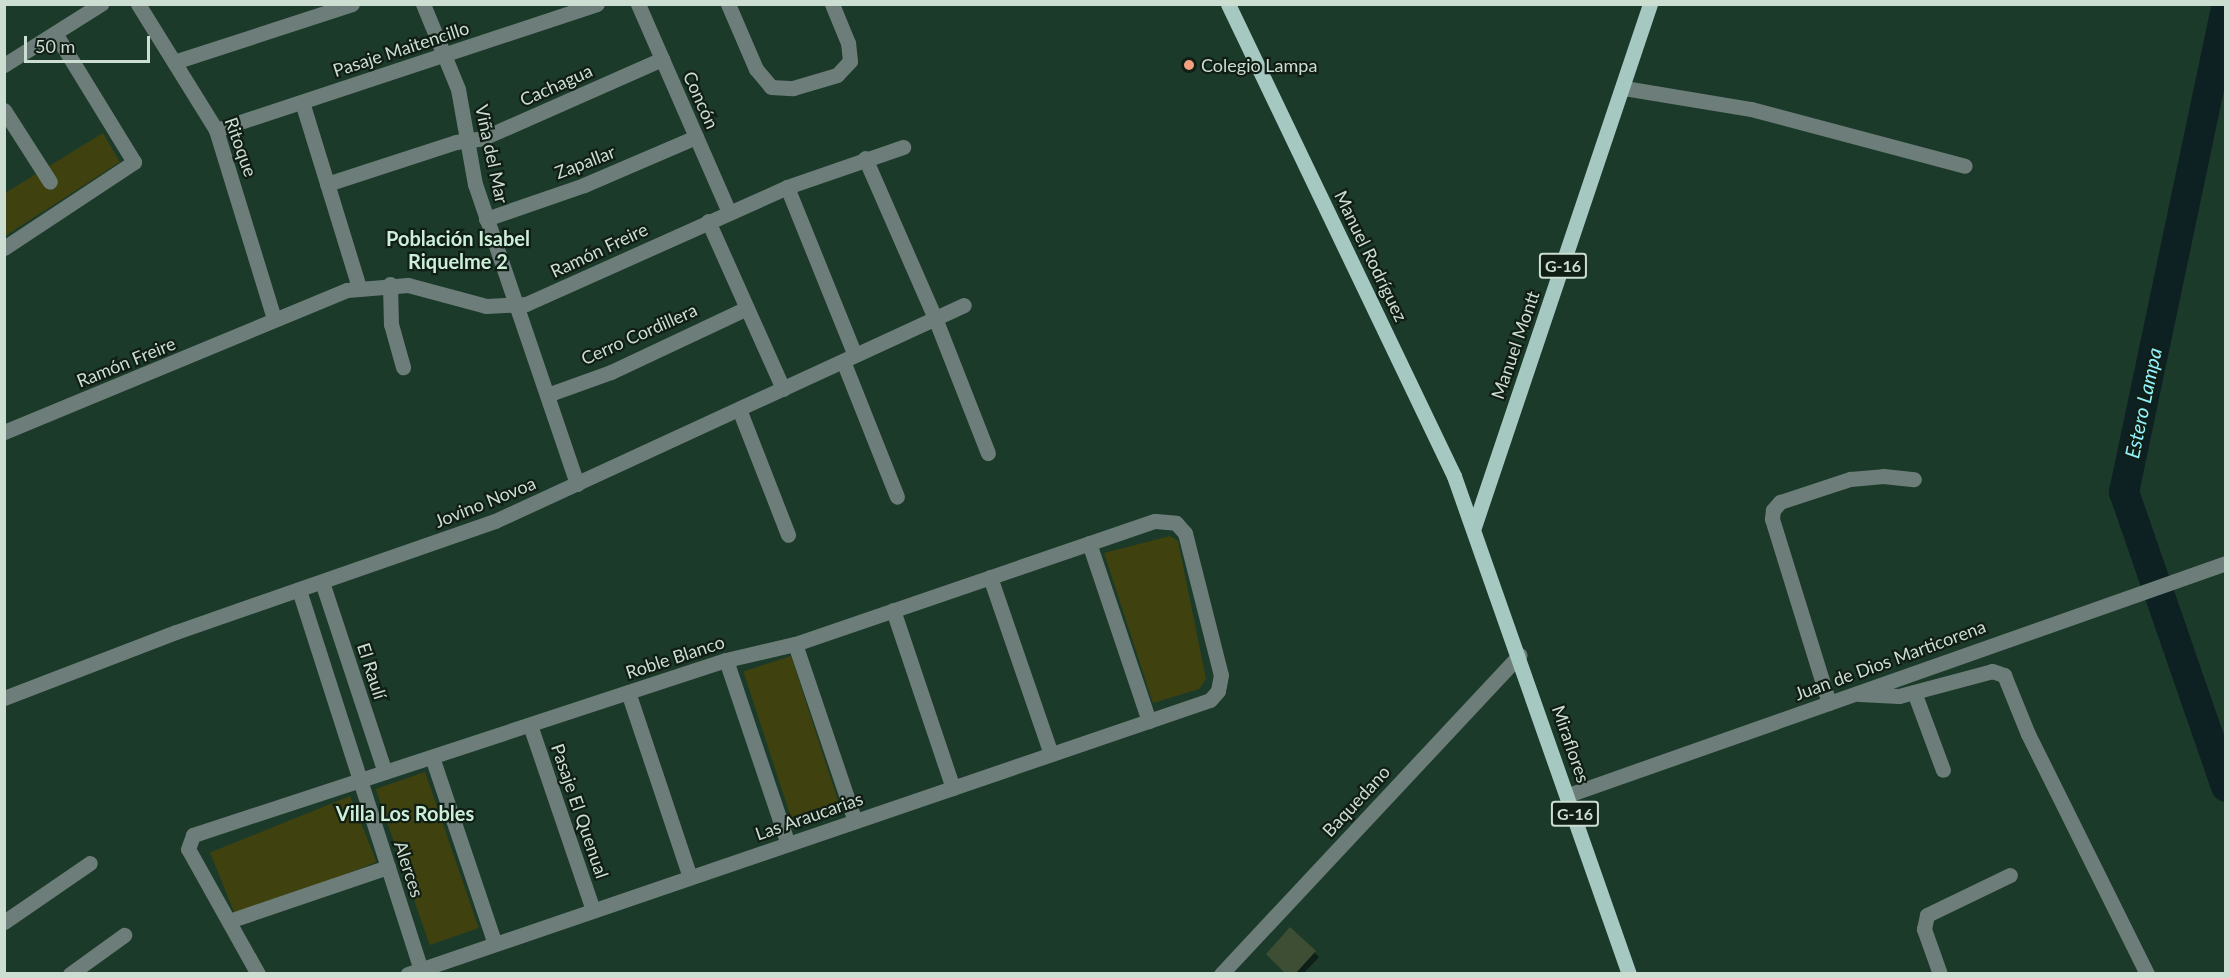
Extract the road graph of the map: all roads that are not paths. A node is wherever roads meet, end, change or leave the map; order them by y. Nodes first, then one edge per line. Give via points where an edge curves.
1 (101, 4) edge
2 (138, 4) edge
3 (352, 4) edge
4 (423, 4) edge
5 (597, 4) edge
6 (638, 4) edge
7 (728, 4) edge
8 (832, 4) edge
9 (1228, 4) edge
10 (1650, 4) edge
11 (55, 33) junction
12 (444, 55) junction
13 (662, 59) junction
14 (174, 62) junction
15 (4, 65) edge
16 (1624, 88) junction
17 (302, 102) junction
18 (4, 110) edge
19 (216, 130) junction
20 (696, 137) junction
21 (468, 140) junction
22 (903, 147) dead end
23 (865, 158) junction
24 (1965, 166) dead end
25 (50, 182) dead end
26 (327, 184) junction
27 (788, 187) junction
28 (729, 212) junction
29 (486, 219) junction
30 (708, 221) junction
31 (4, 248) edge
32 (390, 284) junction
33 (359, 287) junction
34 (964, 305) dead end
35 (516, 306) junction
36 (747, 308) junction
37 (935, 318) junction
38 (274, 319) junction
39 (849, 358) junction
40 (403, 367) dead end
41 (783, 388) junction
42 (547, 395) junction
43 (739, 409) junction
44 (4, 432) edge
45 (988, 453) dead end
46 (1914, 479) dead end
47 (577, 483) junction
48 (897, 497) dead end
49 (1474, 527) junction
50 (788, 536) dead end
51 (1089, 543) junction
52 (2226, 563) edge
53 (990, 577) junction
54 (322, 582) junction
55 (299, 590) junction
56 (893, 610) junction
57 (795, 644) junction
58 (1520, 655) junction
59 (726, 660) junction
60 (1218, 691) joint
61 (1914, 692) junction
62 (628, 693) junction
63 (1856, 693) junction
64 (4, 698) edge
65 (1829, 703) junction
66 (1149, 721) junction
67 (530, 725) junction
68 (1051, 754) junction
69 (432, 757) junction
70 (1943, 770) dead end
71 (385, 772) junction
72 (361, 780) junction
73 (953, 788) junction
74 (1569, 795) junction
75 (855, 821) junction
76 (788, 844) junction
77 (90, 863) dead end
78 (388, 867) junction
79 (2010, 875) dead end
80 (690, 877) junction
81 (593, 910) junction
82 (229, 921) junction
83 (4, 922) edge
84 (124, 935) dead end
85 (495, 944) junction
86 (414, 971) edge
87 (70, 974) edge
88 (258, 974) edge
89 (1221, 974) edge
90 (1629, 974) edge
91 (1940, 974) edge
92 (2147, 974) edge

1 - 11 street
2 - 14 street, Ritoque
3 - 14 street
4 - 12 street, Viña del Mar
5 - 12 street, Pasaje Maitencillo
6 - 13 street, Concón
7 - 8 street via 756,69 771,87 793,88 837,75 850,61 849,44
9 - 49 main road, Manuel Rodríguez via 1435,434
10 - 16 main road, Manuel Montt / G-16
11 - 15 street
11 - 31 street via 134,162
12 - 17 street, Pasaje Maitencillo
12 - 21 street, Viña del Mar via 463,106
13 - 20 street, Concón
13 - 21 street, Cachagua via 483,138
14 - 19 street, Ritoque
16 - 24 street via 1751,109
16 - 49 main road, Manuel Montt / G-16
17 - 19 street, Pasaje Maitencillo
17 - 26 street
18 - 25 street
19 - 38 street, Ritoque
20 - 28 street, Concón
20 - 29 street, Zapallar via 584,185
21 - 26 street, Cachagua
21 - 29 street, Viña del Mar
22 - 23 street, Ramón Freire
23 - 27 street, Ramón Freire
23 - 37 street
26 - 33 street
27 - 28 street, Ramón Freire
27 - 39 street
28 - 30 street, Ramón Freire
29 - 35 street, Viña del Mar
30 - 35 street, Ramón Freire
30 - 36 street
32 - 33 street, Ramón Freire
32 - 35 street, Ramón Freire via 421,287 486,306
32 - 40 street via 391,324
33 - 38 street, Ramón Freire
34 - 37 street, Jovino Novoa
35 - 42 street, Viña del Mar
36 - 41 street
36 - 42 street, Cerro Cordillera via 611,372
37 - 39 street, Jovino Novoa
37 - 45 street
38 - 44 street, Ramón Freire
39 - 41 street, Jovino Novoa
39 - 48 street
41 - 43 street, Jovino Novoa
42 - 47 street, Viña del Mar
43 - 47 street, Jovino Novoa
43 - 50 street
46 - 65 street via 1850,479 1780,502 1773,510 1772,519
47 - 54 street, Jovino Novoa via 495,521
49 - 58 main road, Miraflores / G-16
51 - 53 street, Roble Blanco
51 - 60 street, Roble Blanco via 1155,521 1176,523 1188,540 1221,675
51 - 66 street
52 - 63 street, Juan de Dios Marticorena
53 - 56 street, Roble Blanco
53 - 68 street
54 - 55 street, Jovino Novoa
54 - 71 street, El Raulí
55 - 64 street, Jovino Novoa
55 - 72 street
56 - 57 street, Roble Blanco
56 - 73 street
57 - 59 street, Roble Blanco
57 - 75 street
58 - 74 main road, Miraflores / G-16
58 - 89 street, Baquedano
59 - 62 street, Roble Blanco
59 - 76 street
60 - 66 street, Las Araucarias via 1204,702
61 - 63 street via 1883,696
61 - 70 street
61 - 92 street via 1992,671 2004,675 2028,734
62 - 67 street, Roble Blanco
62 - 80 street
63 - 65 street, Juan de Dios Marticorena
65 - 74 street, Juan de Dios Marticorena
66 - 68 street, Las Araucarias
67 - 69 street, Roble Blanco
67 - 81 street, Pasaje El Quenual
68 - 73 street, Las Araucarias
69 - 71 street, Roble Blanco
69 - 85 street
71 - 72 street, Roble Blanco
72 - 78 street, Alerces
72 - 82 street, Roble Blanco via 193,836 188,841 188,849
73 - 75 street, Las Araucarias
74 - 90 main road, Miraflores / G-16
75 - 76 street, Las Araucarias
76 - 80 street, Las Araucarias
77 - 83 street
78 - 82 street
78 - 86 street, Alerces
79 - 91 street via 1927,915 1924,929
80 - 81 street, Las Araucarias
81 - 85 street, Las Araucarias
82 - 88 street
84 - 87 street
85 - 86 street, Las Araucarias

